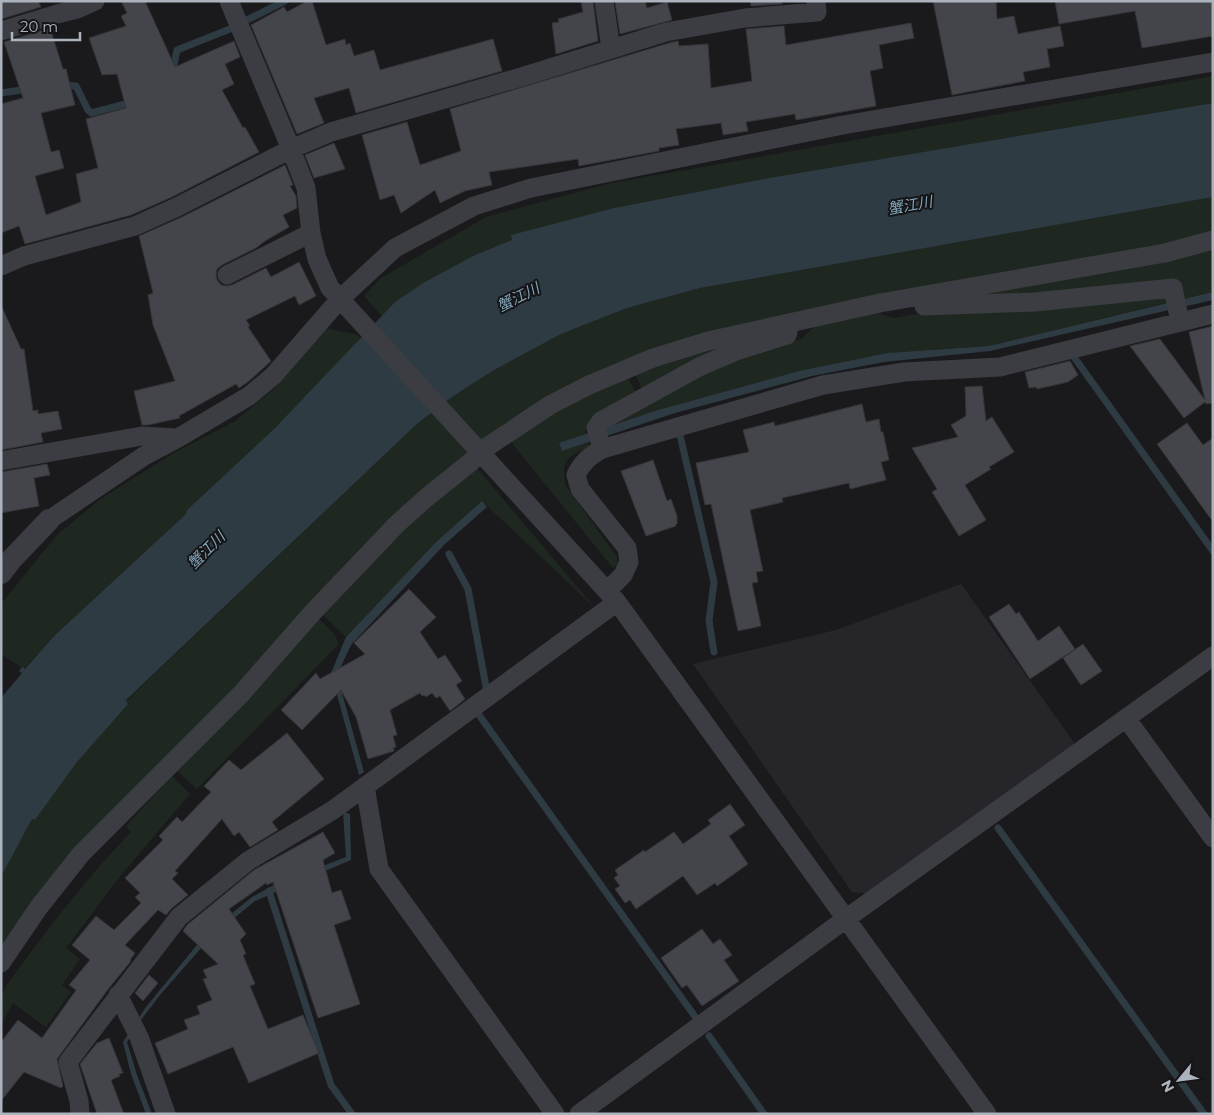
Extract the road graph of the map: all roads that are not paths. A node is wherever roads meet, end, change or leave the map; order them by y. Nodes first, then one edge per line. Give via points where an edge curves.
1 (95, 1) edge
2 (229, 1) edge
3 (604, 1) edge
4 (816, 1) edge
5 (1, 31) edge
6 (611, 49) junction
7 (1213, 62) edge
8 (291, 149) junction
9 (311, 233) junction
10 (1213, 240) edge
11 (1, 266) edge
12 (227, 275) dead end
13 (880, 303) junction
14 (345, 305) junction
15 (1213, 314) edge
16 (1179, 318) junction
17 (795, 322) junction
18 (178, 438) junction
19 (599, 440) junction
20 (478, 448) junction
21 (1, 461) edge
22 (49, 520) joint
23 (4, 566) edge
24 (612, 596) junction
25 (1213, 656) edge
26 (1126, 718) junction
27 (364, 786) junction
28 (1213, 838) edge
29 (847, 918) junction
30 (1, 963) edge
31 (118, 995) junction
32 (80, 1114) edge
33 (166, 1114) edge
34 (556, 1114) edge
35 (579, 1114) edge
36 (987, 1114) edge

1 - 5 street
2 - 8 street
3 - 6 street
4 - 6 street via 817,12 745,18 666,32
6 - 8 street via 332,132
7 - 14 street via 843,125 531,188 474,206 395,248
8 - 9 street via 306,188
8 - 11 street via 135,226 24,256
9 - 12 street
9 - 14 street via 317,259 330,288
10 - 13 street via 1166,253
13 - 16 street via 916,306 1035,302 1173,288
13 - 17 street
14 - 18 street via 249,396
14 - 20 street
15 - 16 street
16 - 19 street via 1000,367 904,372 823,386
17 - 19 street via 787,335 736,351 699,368 601,421
17 - 20 street via 708,341 653,358 589,385
18 - 21 street via 142,436
18 - 22 street via 144,456
19 - 24 street via 576,475 580,489 627,548 629,562
20 - 24 street
20 - 30 street via 472,461 397,524 241,694 81,854
22 - 23 street
24 - 27 street
24 - 29 street
25 - 26 street
26 - 28 street
26 - 29 street
27 - 31 street via 333,810 248,861 179,917
27 - 34 street via 379,869
29 - 35 street
29 - 36 street
31 - 32 street via 68,1062
31 - 33 street via 139,1037

